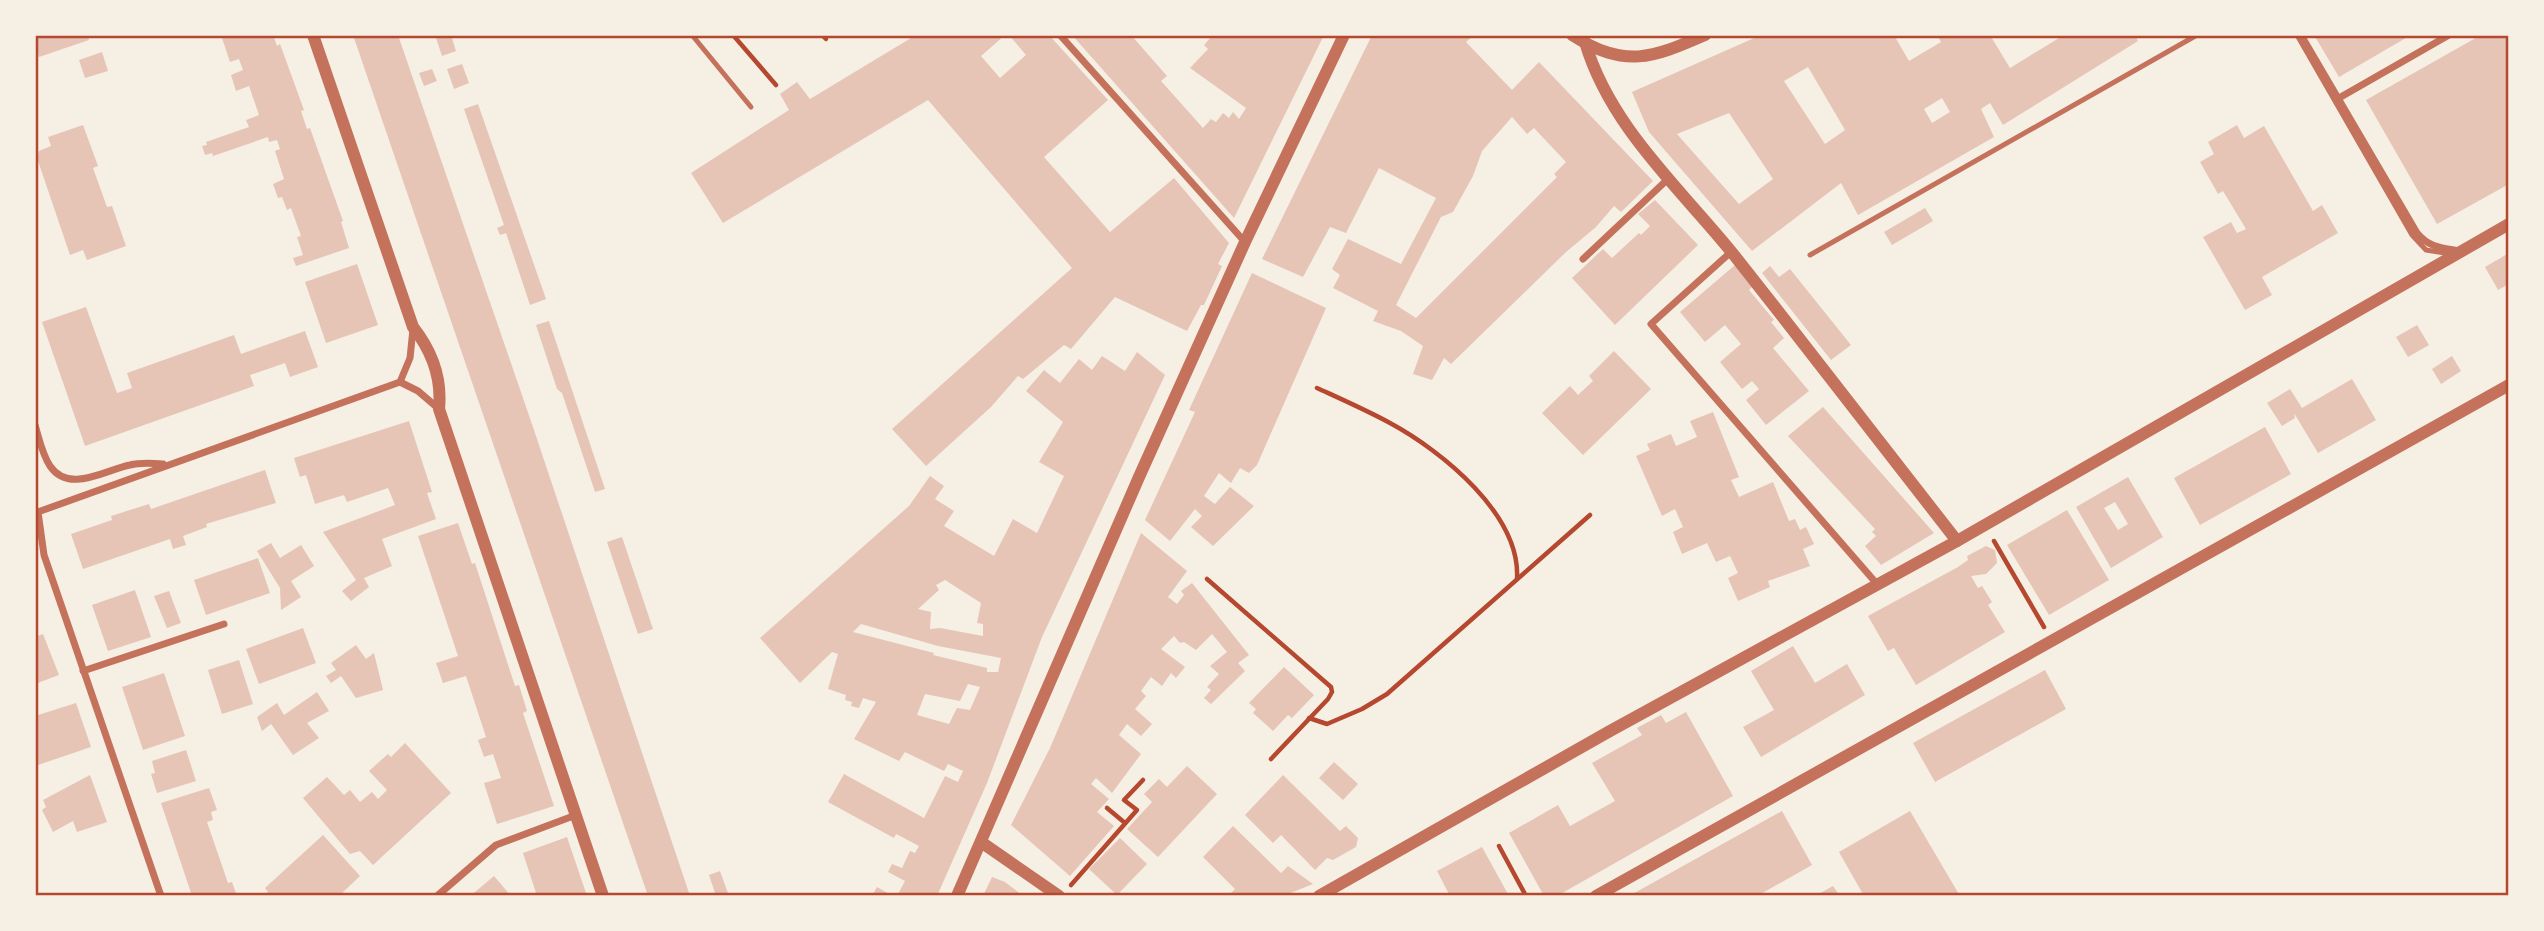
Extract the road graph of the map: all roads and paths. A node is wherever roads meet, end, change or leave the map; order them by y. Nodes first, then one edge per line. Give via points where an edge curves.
1 (313, 35) edge
2 (692, 35) edge
3 (733, 35) edge
4 (1059, 35) edge
5 (1343, 35) edge
6 (1705, 35) edge
7 (1715, 35) edge
8 (2197, 35) edge
9 (2299, 35) edge
10 (2449, 35) edge
11 (1581, 40) edge
12 (776, 85) dead end
13 (2339, 98) junction
14 (751, 107) dead end
15 (1669, 178) junction
16 (2509, 224) edge
17 (1245, 242) junction
18 (1731, 252) junction
19 (2459, 253) junction
20 (1810, 255) dead end
21 (1583, 259) dead end
22 (413, 327) junction
23 (400, 382) junction
24 (2509, 385) edge
25 (1317, 388) dead end
26 (439, 410) junction
27 (35, 425) edge
28 (167, 464) junction
29 (36, 512) edge
30 (1590, 514) dead end
31 (1984, 525) junction
32 (1957, 541) junction
33 (1207, 579) dead end
34 (1517, 580) junction
35 (1877, 584) junction
36 (223, 624) dead end
37 (2052, 640) junction
38 (83, 671) junction
39 (1309, 718) junction
40 (1271, 759) dead end
41 (1143, 780) dead end
42 (1107, 808) dead end
43 (576, 816) junction
44 (1125, 824) junction
45 (981, 842) junction
46 (1499, 846) dead end
47 (1071, 886) dead end
48 (160, 896) edge
49 (437, 896) edge
50 (603, 896) edge
51 (957, 896) edge
52 (1059, 896) edge
53 (1319, 896) edge
54 (1525, 896) edge
55 (1596, 896) edge

1 - 22 street
2 - 14 lane
3 - 12 path
4 - 17 street
5 - 17 street
6 - 11 street via 1642,57 1616,55
7 - 11 lane via 1642,62 1622,61
8 - 20 lane
9 - 13 street
9 - 19 lane via 2412,235 2426,250
10 - 13 street
11 - 15 street via 1623,122
13 - 19 street via 2417,233 2424,242
15 - 18 street
15 - 21 street
16 - 19 street
17 - 45 street
18 - 32 street
18 - 35 street via 1651,324
19 - 31 street
22 - 23 street via 410,358
22 - 26 street via 426,344 438,379
23 - 26 street
23 - 28 street
24 - 37 street
25 - 34 path via 1391,424 1451,464 1504,527 1518,562
26 - 43 street
27 - 28 street via 48,463 65,478 85,478 132,464
28 - 29 street
29 - 38 street via 44,555
30 - 34 path
31 - 32 street
31 - 37 path
32 - 35 street
33 - 39 path via 1331,687 1328,699
34 - 39 path via 1387,694 1327,724
35 - 53 street
36 - 38 street
37 - 55 street
38 - 48 street
39 - 40 path
41 - 44 path via 1125,800 1136,810
42 - 44 path
43 - 49 street via 496,845
43 - 50 street
44 - 47 path
45 - 51 street
45 - 52 street
46 - 54 path

